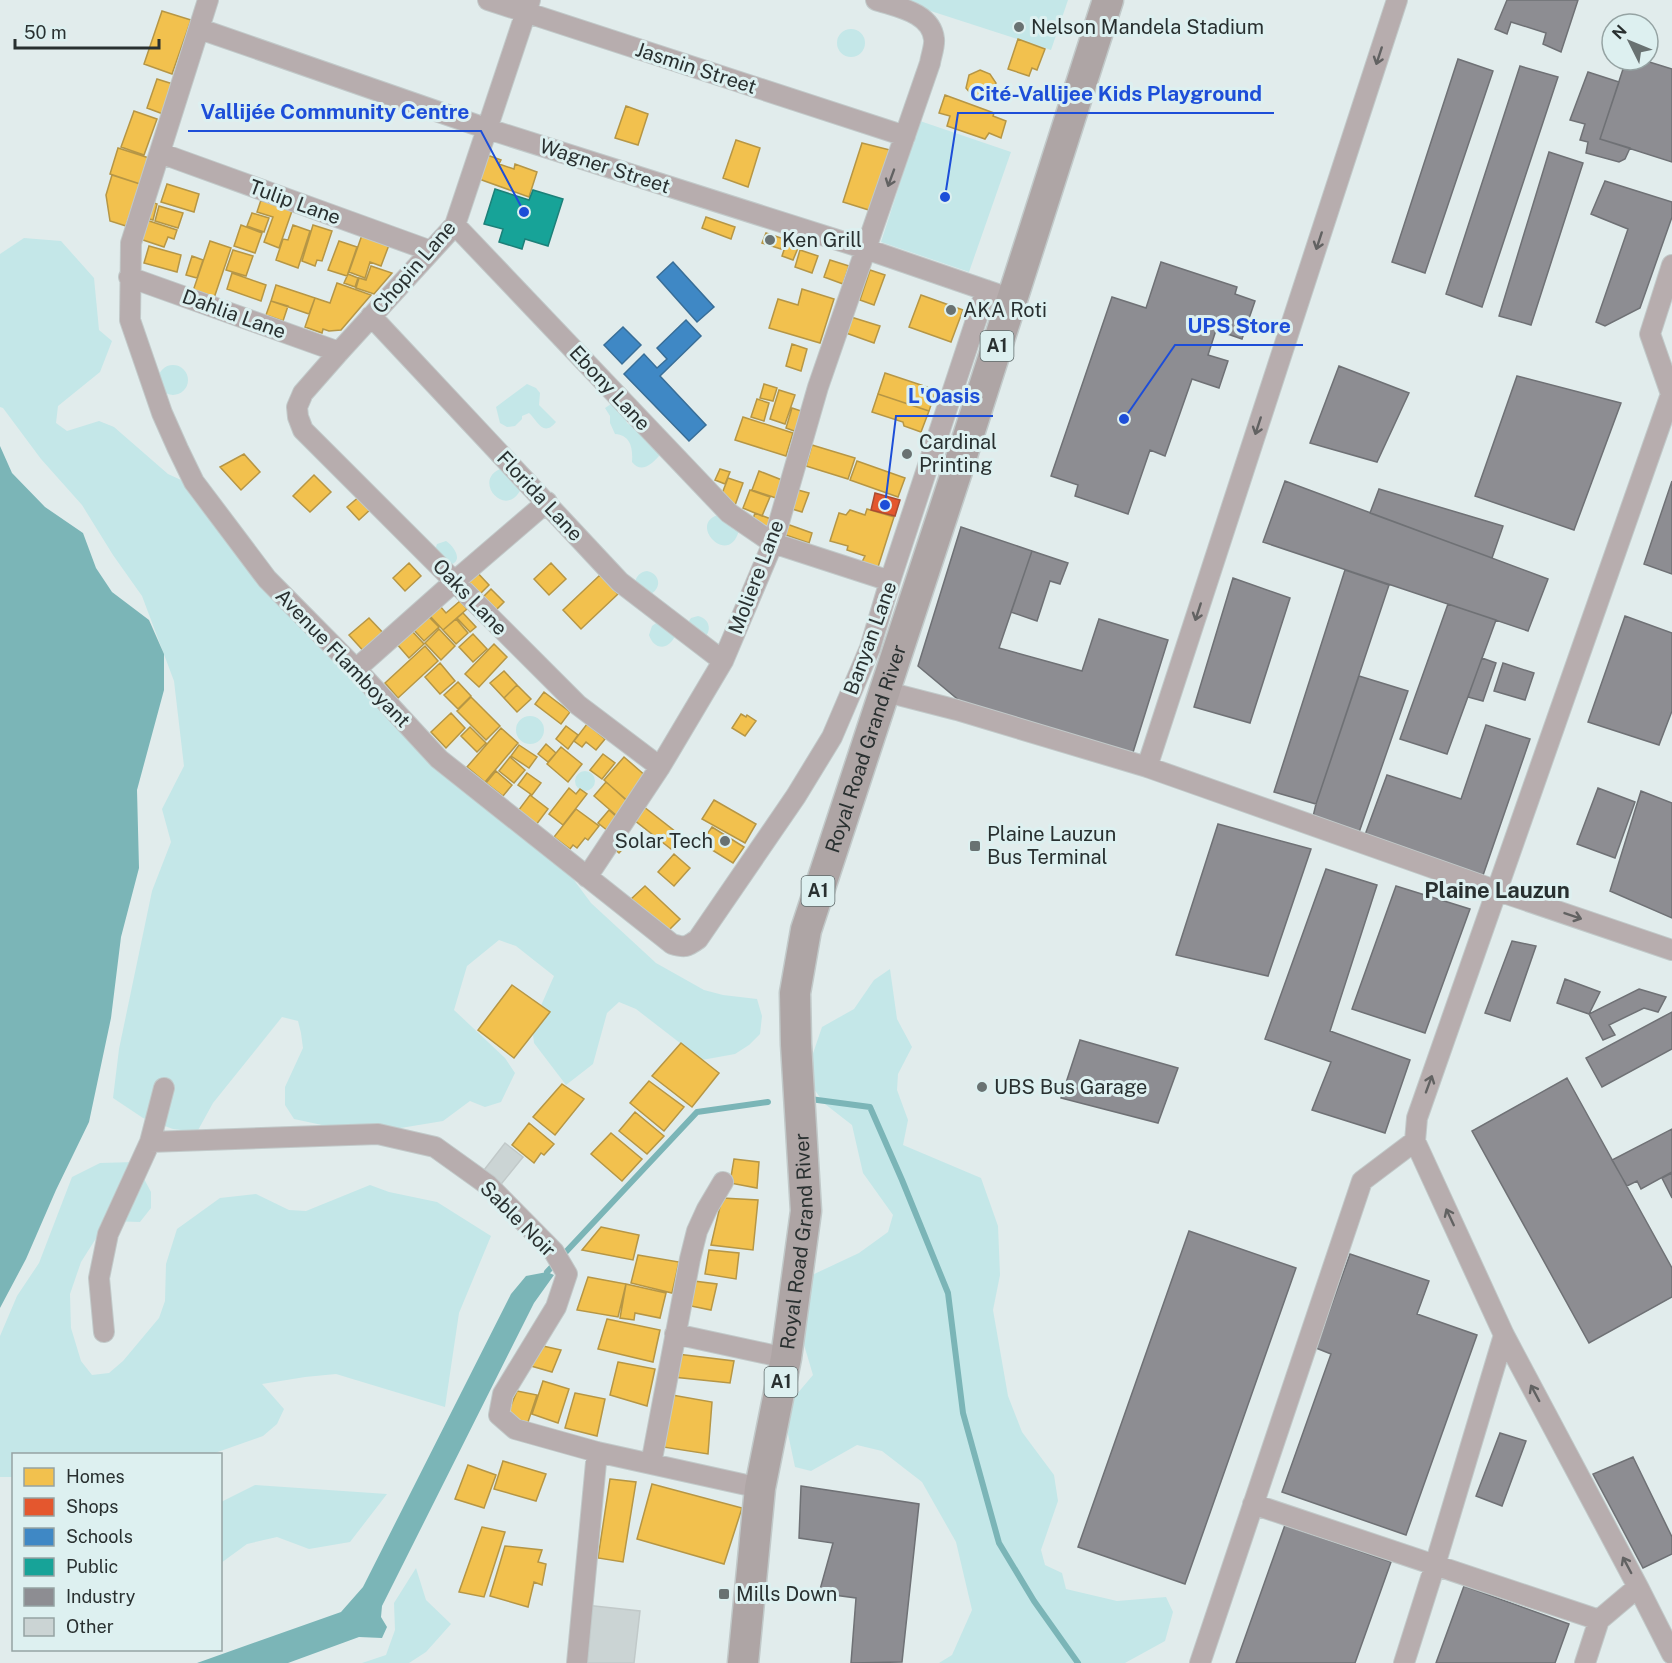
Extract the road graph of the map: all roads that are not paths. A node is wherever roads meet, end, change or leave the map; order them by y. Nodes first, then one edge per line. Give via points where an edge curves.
1 (208, 0) edge
2 (488, 0) edge
3 (876, 0) edge
4 (1108, 0) edge
5 (1397, 0) edge
6 (528, 6) edge
7 (200, 29) junction
8 (488, 129) junction
9 (905, 136) junction
10 (160, 153) junction
11 (455, 225) junction
12 (866, 249) junction
13 (431, 251) junction
14 (1672, 265) edge
15 (129, 277) junction
16 (999, 295) junction
17 (371, 316) junction
18 (339, 351) junction
19 (1672, 394) edge
20 (298, 412) joint
21 (547, 502) junction
22 (773, 543) junction
23 (455, 581) junction
24 (890, 581) junction
25 (723, 661) junction
26 (356, 669) junction
27 (883, 691) junction
28 (660, 766) junction
29 (1147, 767) junction
30 (586, 877) junction
31 (1497, 891) junction
32 (683, 947) joint
33 (1672, 950) edge
34 (164, 1088) dead end
35 (1414, 1141) junction
36 (150, 1142) junction
37 (723, 1182) dead end
38 (104, 1332) dead end
39 (675, 1334) junction
40 (1504, 1335) junction
41 (786, 1358) junction
42 (597, 1452) junction
43 (651, 1464) junction
44 (760, 1488) junction
45 (1253, 1504) junction
46 (1436, 1565) junction
47 (1638, 1587) junction
48 (1599, 1620) junction
49 (1672, 1654) edge
50 (577, 1663) edge
51 (743, 1663) edge
52 (1200, 1663) edge
53 (1404, 1663) edge
54 (1585, 1663) edge

1 - 7 street, Avenue Flamboyant
2 - 6 street, Jasmin Street
3 - 9 street, Moliere Lane via 916,14 927,23 934,38 930,63
4 - 16 main road, Royal Road Grand River / A1
5 -> 29 street
6 - 8 street, Chopin Lane
6 - 9 street, Jasmin Street
7 - 8 street, Wagner Street
7 - 10 street, Avenue Flamboyant
8 - 11 street, Chopin Lane
8 - 12 street, Wagner Street
9 -> 12 street, Moliere Lane
10 - 13 street, Tulip Lane
10 - 15 street, Avenue Flamboyant via 131,243
11 - 13 street, Chopin Lane
11 - 22 street, Ebony Lane via 729,513
12 - 16 street, Wagner Street
12 - 22 street, Moliere Lane via 818,387
13 - 17 street, Chopin Lane
14 - 19 street via 1650,334
15 - 18 street, Dahlia Lane
15 - 26 street, Avenue Flamboyant via 130,320 162,413 194,482 267,579
16 - 24 street, Banyan Lane
16 - 27 main road, Royal Road Grand River / A1
17 - 18 street, Chopin Lane
17 - 21 street, Florida Lane
18 - 20 street, Chopin Lane via 303,393
19 - 31 street
20 - 23 street, Oaks Lane via 303,430
21 - 23 street
21 - 25 street, Florida Lane via 620,582
22 - 24 street, Ebony Lane
22 - 25 street, Moliere Lane
23 - 26 street
23 - 28 street, Oaks Lane via 578,705
24 - 32 street, Banyan Lane via 870,648 832,737 698,939
25 - 28 street, Moliere Lane
26 - 30 street, Avenue Flamboyant via 439,759
27 - 29 street
27 - 41 main road, Royal Road Grand River / A1 via 806,930 795,993 806,1211
28 - 30 street, Moliere Lane
29 - 31 street
30 - 32 street, Avenue Flamboyant via 672,944
31 -> 33 street
35 -> 31 street via 1417,1118
34 - 36 street
40 -> 35 street
35 - 45 street via 1362,1181
36 - 38 street via 108,1234 99,1278
36 - 42 street, Sable Noir via 378,1134 435,1147 488,1185 554,1252 567,1274 556,1307 503,1394 499,1415 515,1429
37 - 39 street via 697,1231
39 - 41 street
39 - 43 street
40 - 46 street
47 -> 40 street
41 - 44 main road, Royal Road Grand River / A1
42 - 43 street, Sable Noir
42 - 50 street
43 - 44 street, Sable Noir
44 - 51 main road, Royal Road Grand River / A1
45 - 46 street
45 - 52 street
46 - 48 street
46 - 53 street
47 - 48 street
47 - 49 street
48 - 54 street

